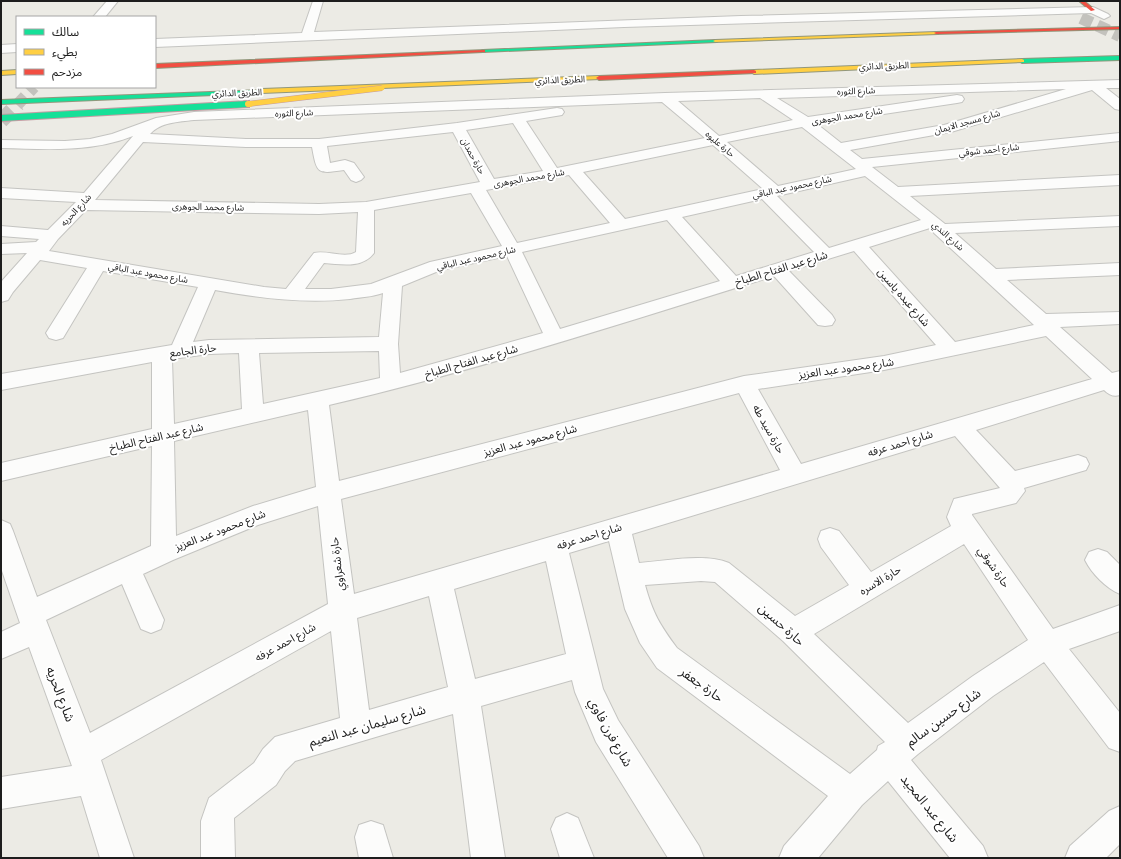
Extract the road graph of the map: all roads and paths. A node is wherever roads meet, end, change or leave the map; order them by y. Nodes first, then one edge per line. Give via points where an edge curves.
1 (113, 1) edge
2 (318, 1) edge
3 (1081, 1) edge
4 (830, 6) dead end
5 (1093, 10) junction
6 (1064, 11) junction
7 (100, 16) edge
8 (840, 16) junction
9 (1104, 16) tunnel mouth
10 (1081, 18) tunnel mouth
11 (1120, 28) edge
12 (307, 35) junction
13 (156, 43) edge
14 (16, 48) edge
15 (1, 49) edge
16 (1120, 58) edge
17 (156, 66) edge
18 (16, 72) edge
19 (1, 73) edge
20 (1120, 84) edge
21 (1094, 85) junction
22 (955, 87) junction
23 (382, 88) junction
24 (763, 94) junction
25 (666, 97) junction
26 (591, 99) junction
27 (1, 102) edge
28 (1120, 106) edge
29 (337, 111) junction
30 (1, 118) edge
31 (518, 119) junction
32 (804, 122) junction
33 (153, 124) junction
34 (457, 127) junction
35 (1120, 137) edge
36 (140, 138) junction
37 (714, 140) junction
38 (334, 141) junction
39 (318, 143) junction
40 (1, 144) edge
41 (838, 148) junction
42 (862, 167) junction
43 (573, 170) junction
44 (552, 174) junction
45 (356, 177) dead end
46 (1120, 180) edge
47 (482, 186) junction
48 (770, 192) junction
49 (893, 192) junction
50 (1, 193) edge
51 (85, 201) junction
52 (366, 207) junction
53 (670, 214) junction
54 (1120, 221) edge
55 (621, 224) junction
56 (937, 225) junction
57 (1, 232) edge
58 (44, 245) junction
59 (858, 245) junction
60 (1, 249) edge
61 (512, 249) junction
62 (825, 254) junction
63 (98, 264) junction
64 (777, 269) junction
65 (1120, 269) edge
66 (991, 275) junction
67 (209, 283) junction
68 (732, 283) junction
69 (393, 284) junction
70 (2, 292) edge
71 (291, 295) junction
72 (1120, 318) edge
73 (825, 320) dead end
74 (1045, 325) junction
75 (56, 333) dead end
76 (554, 337) junction
77 (388, 344) junction
78 (248, 346) junction
79 (950, 349) junction
80 (171, 352) junction
81 (1, 382) edge
82 (391, 383) junction
83 (744, 384) junction
84 (1116, 384) edge
85 (318, 400) junction
86 (253, 415) junction
87 (959, 426) junction
88 (162, 435) junction
89 (1078, 464) dead end
90 (1, 472) edge
91 (795, 475) junction
92 (1010, 482) junction
93 (329, 493) junction
94 (618, 527) junction
95 (967, 529) junction
96 (1, 531) edge
97 (830, 539) dead end
98 (555, 546) junction
99 (164, 552) junction
100 (1098, 560) dead end
101 (128, 569) junction
102 (629, 575) junction
103 (439, 581) junction
104 (1120, 582) edge
105 (867, 588) junction
106 (343, 610) junction
107 (1120, 618) edge
108 (151, 620) dead end
109 (33, 622) junction
110 (793, 632) junction
111 (1047, 644) junction
112 (1, 646) edge
113 (582, 663) junction
114 (465, 697) junction
115 (356, 728) junction
116 (1120, 737) edge
117 (898, 750) junction
118 (88, 766) junction
119 (1, 793) edge
120 (851, 794) junction
121 (1120, 822) edge
122 (116, 858) edge
123 (218, 858) edge
124 (488, 858) edge
125 (687, 858) edge
126 (796, 858) edge
127 (971, 858) edge
128 (1082, 858) edge

1 - 7 street
2 - 12 street
3 - 5 main road
4 - 8 street
5 - 6 street
5 - 9 street
6 - 8 street
6 - 10 street
8 - 12 street
11 - 17 main road via 839,35
12 - 13 street
14 - 15 street
16 - 23 main road, الطريق الدائري
18 - 19 main road
20 - 21 street, شارع الثوره
21 - 22 street, شارع الثوره
21 - 28 street
21 - 41 street, شارع مسجد الايمان via 946,129
22 - 24 street, شارع الثوره
22 - 32 street, شارع محمد الجوهرى via 961,94 955,100
23 - 27 main road, الطريق الدائري
23 - 30 main road, bridge via 237,106
24 - 25 street, شارع الثوره
24 - 32 street, شارع الندي
25 - 26 street, شارع الثوره
25 - 37 street, حارة عليوه
26 - 29 street, شارع الثوره
26 - 31 street, شارع الثوره via 571,110
29 - 33 street, شارع الثوره via 190,116
29 - 38 street
31 - 34 street, شارع الثوره
31 - 44 street
32 - 37 street, شارع محمد الجوهرى
32 - 41 street, شارع الندي
33 - 36 street, شارع الحريه
33 - 40 street, شارع الثوره via 122,136 82,145
34 - 38 street, شارع الثوره
34 - 47 street, حارة حمدان
35 - 42 street, شارع احمد شوقي
36 - 39 street, شارع الثوره via 246,143
36 - 51 street, شارع الحريه
37 - 43 street, شارع محمد الجوهرى
37 - 48 street, حارة عليوه
38 - 39 street, شارع الثوره
39 - 45 street via 323,166 326,168 345,165 351,168
41 - 42 street, شارع الندي
42 - 48 street, شارع محمود عبد الباقي
42 - 49 street, شارع الندي
43 - 44 street, شارع محمد الجوهرى
43 - 55 street
44 - 47 street, شارع محمد الجوهرى
46 - 49 street
47 - 52 street, شارع محمد الجوهرى
47 - 61 street, حارة حمدان
48 - 53 street, شارع محمود عبد الباقي
48 - 62 street, حارة عليوه
49 - 56 street, شارع الندي
50 - 51 street, شارع محمد الجوهرى
51 - 52 street, شارع محمد الجوهرى via 319,209
51 - 58 street, شارع الحريه
52 - 71 street via 366,253 355,260 320,257
53 - 55 street, شارع محمود عبد الباقي
53 - 68 street
54 - 56 street, شارع عبد الفتاح الطباخ
55 - 61 street, شارع محمود عبد الباقي
56 - 59 street, شارع عبد الفتاح الطباخ
56 - 66 street, شارع الندي
57 - 58 street
58 - 60 street
58 - 63 street, شارع محمود عبد الباقي
58 - 70 street, شارع الحريه
59 - 62 street, شارع عبد الفتاح الطباخ
59 - 79 street, شارع عبده ياسين
61 - 69 street, شارع محمود عبد الباقي via 436,266
61 - 76 street, حارة حمدان
62 - 64 street, شارع عبد الفتاح الطباخ
63 - 67 street, شارع محمود عبد الباقي
63 - 75 street
64 - 68 street, شارع عبد الفتاح الطباخ
64 - 73 street
65 - 66 street
66 - 74 street, شارع الندي
67 - 71 street, شارع محمود عبد الباقي
67 - 80 street
68 - 76 street, شارع عبد الفتاح الطباخ
69 - 71 street, شارع محمود عبد الباقي via 374,290 332,295
69 - 77 street
72 - 74 street, شارع محمود عبد العزيز
74 - 79 street, شارع محمود عبد العزيز
74 - 84 street, شارع الندي
76 - 82 street, شارع عبد الفتاح الطباخ
77 - 78 street, حارة الجامع
77 - 82 street
78 - 80 street, حارة الجامع via 209,347
78 - 86 street
79 - 83 street, شارع محمود عبد العزيز via 884,363
80 - 81 street, حارة الجامع
80 - 88 street
82 - 85 street, شارع عبد الفتاح الطباخ
83 - 91 street, حارة سيد طه
83 - 93 street, شارع محمود عبد العزيز
84 - 87 street, شارع احمد عرفه
85 - 86 street, شارع عبد الفتاح الطباخ
85 - 93 street, حارة شعراوي
86 - 88 street, شارع عبد الفتاح الطباخ
87 - 91 street, شارع احمد عرفه
87 - 92 street
88 - 90 street, شارع عبد الفتاح الطباخ
88 - 99 street
89 - 92 street
91 - 94 street, شارع احمد عرفه
92 - 95 street, حارة شوقي via 1013,491 1008,496 962,506 959,517
93 - 99 street, شارع محمود عبد العزيز via 253,516
93 - 106 street, حارة شعراوي
94 - 98 street, شارع احمد عرفه
94 - 102 street, حارة جعفر
95 - 105 street, حارة الاسره
95 - 111 street, حارة شوقي
96 - 109 street, شارع الحريه
97 - 105 street
98 - 103 street, شارع احمد عرفه
98 - 113 street, شارع فرن فاوي
99 - 101 street, شارع محمود عبد العزيز
100 - 104 street
101 - 108 street
101 - 109 street, شارع محمود عبد العزيز
102 - 110 street, حارة حسين via 720,571
102 - 120 street, حارة جعفر via 638,609 650,634 667,658
103 - 106 street, شارع احمد عرفه
103 - 114 street
105 - 110 street, حارة الاسره
106 - 115 street, حارة شعراوي
106 - 118 street, شارع احمد عرفه
107 - 111 street, شارع حسين سالم
109 - 112 street, شارع محمود عبد العزيز
109 - 118 street, شارع الحريه
110 - 117 street, حارة حسين
111 - 116 street, حارة شوقي
111 - 117 street, شارع حسين سالم via 984,686
113 - 114 street, شارع سليمان عبد النعيم
113 - 125 street, شارع فرن فاوي via 589,692 607,731
114 - 115 street, شارع سليمان عبد النعيم
114 - 124 street
115 - 123 street, شارع سليمان عبد النعيم via 286,748 265,774 220,809 217,821
117 - 120 street, شارع حسين سالم
117 - 127 street, شارع عبد المجيد
118 - 119 street, شارع احمد عرفه
118 - 122 street, شارع الحريه
120 - 126 street, شارع حسين سالم
121 - 128 street

